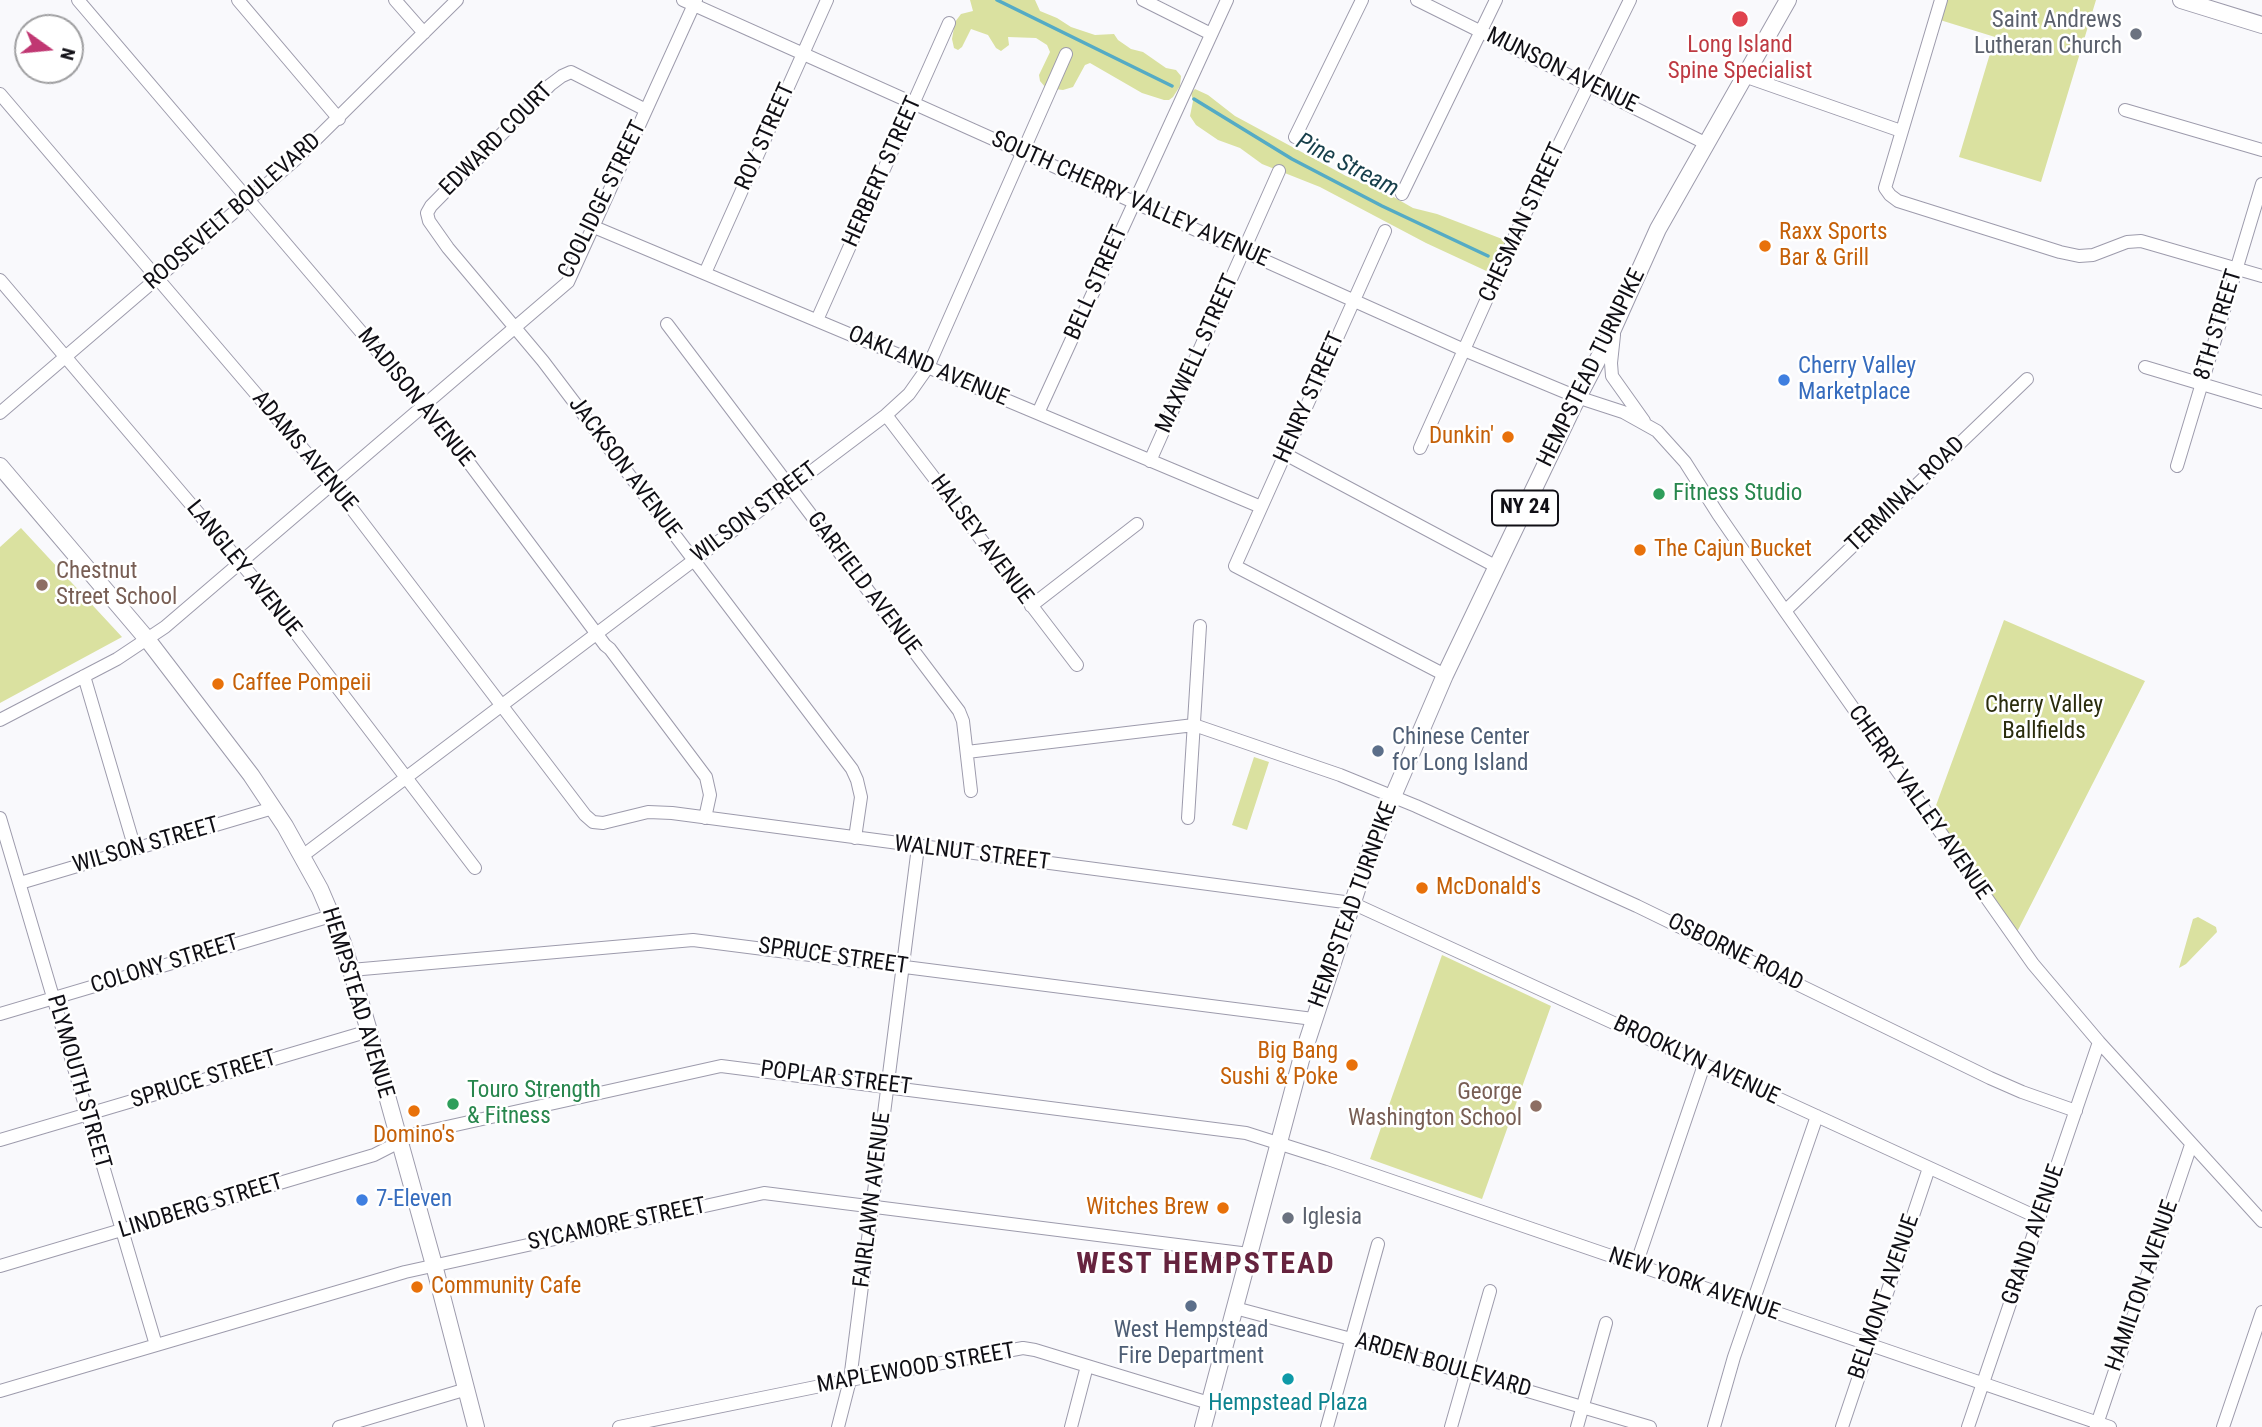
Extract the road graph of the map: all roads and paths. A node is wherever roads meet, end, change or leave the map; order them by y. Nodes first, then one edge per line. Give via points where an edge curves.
1 (78, 0) edge
2 (238, 0) edge
3 (395, 0) edge
4 (457, 0) edge
5 (827, 0) edge
6 (1143, 0) edge
7 (1227, 0) edge
8 (1362, 0) edge
9 (1417, 0) edge
10 (1496, 0) edge
11 (1630, 0) edge
12 (1787, 0) edge
13 (1941, 0) edge
14 (2181, 0) edge
15 (691, 2) edge
16 (949, 23) dead end
17 (2262, 24) edge
18 (1481, 31) junction
19 (424, 33) junction
20 (1211, 34) junction
21 (803, 54) junction
22 (1066, 54) dead end
23 (1744, 76) junction
24 (1588, 84) junction
25 (0, 94) edge
26 (914, 103) junction
27 (646, 110) junction
28 (2125, 110) dead end
29 (339, 119) junction
30 (1901, 131) junction
31 (1295, 137) dead end
32 (1707, 144) junction
33 (2262, 150) edge
34 (1024, 152) junction
35 (1279, 171) dead end
36 (2262, 184) edge
37 (1402, 194) dead end
38 (249, 200) junction
39 (1134, 202) junction
40 (427, 213) joint
41 (594, 227) junction
42 (1385, 231) dead end
43 (1244, 251) junction
44 (2236, 268) junction
45 (705, 273) junction
46 (2262, 276) edge
47 (158, 279) junction
48 (0, 280) edge
49 (1354, 300) junction
50 (817, 320) junction
51 (1616, 321) junction
52 (667, 324) dead end
53 (516, 327) junction
54 (1464, 350) junction
55 (65, 357) junction
56 (928, 367) junction
57 (2145, 367) dead end
58 (2027, 379) dead end
59 (2202, 384) junction
60 (1577, 397) junction
61 (2262, 402) edge
62 (424, 406) junction
63 (0, 412) edge
64 (1038, 413) junction
65 (886, 415) junction
66 (1647, 424) junction
67 (1420, 448) dead end
68 (1285, 454) junction
69 (1150, 460) junction
70 (0, 466) edge
71 (2177, 466) dead end
72 (333, 484) junction
73 (789, 486) junction
74 (1261, 507) junction
75 (1137, 524) dead end
76 (693, 559) junction
77 (240, 562) junction
78 (1497, 567) junction
79 (1031, 606) junction
80 (1785, 611) junction
81 (1200, 626) dead end
82 (597, 632) junction
83 (147, 639) junction
84 (1077, 665) dead end
85 (1445, 675) junction
86 (84, 676) junction
87 (501, 705) junction
88 (0, 720) edge
89 (1194, 725) junction
90 (967, 752) junction
91 (405, 778) junction
92 (971, 791) dead end
93 (1393, 796) junction
94 (273, 808) junction
95 (0, 818) edge
96 (705, 818) junction
97 (1188, 818) dead end
98 (593, 822) joint
99 (855, 838) junction
100 (918, 847) junction
101 (135, 849) junction
102 (301, 857) junction
103 (475, 868) dead end
104 (20, 883) junction
105 (1352, 903) junction
106 (331, 916) junction
107 (903, 966) junction
108 (351, 971) junction
109 (53, 999) junction
110 (0, 1014) edge
111 (1313, 1020) junction
112 (369, 1031) junction
113 (2099, 1042) junction
114 (1704, 1065) junction
115 (887, 1086) junction
116 (2076, 1111) junction
117 (87, 1114) junction
118 (1817, 1116) junction
119 (0, 1140) edge
120 (399, 1141) junction
121 (1278, 1144) junction
122 (2191, 1145) junction
123 (1929, 1168) junction
124 (872, 1205) junction
125 (2039, 1218) junction
126 (2262, 1221) edge
127 (122, 1230) junction
128 (1378, 1244) dead end
129 (1249, 1255) junction
130 (434, 1265) junction
131 (1636, 1265) junction
132 (0, 1266) edge
133 (1490, 1291) dead end
134 (1752, 1305) junction
135 (1235, 1308) junction
136 (2262, 1312) edge
137 (1606, 1323) dead end
138 (1352, 1339) junction
139 (156, 1345) junction
140 (1869, 1345) junction
141 (1087, 1366) junction
142 (1467, 1373) junction
143 (850, 1380) junction
144 (1983, 1384) junction
145 (467, 1389) junction
146 (0, 1391) edge
147 (1209, 1403) junction
148 (1582, 1407) junction
149 (635, 1425) edge
150 (2101, 1426) edge
151 (339, 1427) edge
152 (475, 1427) edge
153 (619, 1427) edge
154 (838, 1427) edge
155 (1071, 1427) edge
156 (1203, 1427) edge
157 (1327, 1427) edge
158 (1451, 1427) edge
159 (1577, 1427) edge
160 (1650, 1427) edge
161 (1714, 1427) edge
162 (1842, 1427) edge
163 (1968, 1427) edge
164 (2223, 1427) edge

1 - 38 street, MADISON AVENUE
2 - 29 street
3 - 19 street
4 - 19 street, ROOSEVELT BOULEVARD
5 - 21 street, ROY STREET
6 - 20 street
7 - 20 street, BELL STREET
8 - 31 street
9 - 18 street, MUNSON AVENUE
10 - 18 street
11 - 24 street, CHESMAN STREET
12 - 23 main road, HEMPSTEAD TURNPIKE / NY 24
13 - 30 street
14 - 17 main road
15 - 21 street, SOUTH CHERRY VALLEY AVENUE
15 - 27 street, COOLIDGE STREET
16 - 26 street, HERBERT STREET
18 - 24 street, MUNSON AVENUE
18 - 37 street
19 - 29 street, ROOSEVELT BOULEVARD
20 - 39 street, BELL STREET
21 - 26 street, SOUTH CHERRY VALLEY AVENUE
21 - 45 street, ROY STREET
22 - 34 street, WILSON STREET
23 - 30 street
23 - 32 main road, HEMPSTEAD TURNPIKE / NY 24
24 - 32 street, MUNSON AVENUE
24 - 54 street, CHESMAN STREET
25 - 47 street, ADAMS AVENUE
26 - 34 street, SOUTH CHERRY VALLEY AVENUE
26 - 50 street, HERBERT STREET
27 - 40 street, EDWARD COURT via 571,72 562,76
27 - 41 street, COOLIDGE STREET
28 - 33 street
29 - 38 street, ROOSEVELT BOULEVARD
30 - 44 street via 1885,188 1898,201 2079,256 2141,241
32 - 51 main road, HEMPSTEAD TURNPIKE / NY 24 via 1658,229
34 - 39 street, SOUTH CHERRY VALLEY AVENUE
34 - 56 street, WILSON STREET
35 - 43 street, MAXWELL STREET
36 - 44 street, 8TH STREET
38 - 47 street, ROOSEVELT BOULEVARD
38 - 62 street, MADISON AVENUE
39 - 43 street, SOUTH CHERRY VALLEY AVENUE
39 - 64 street, BELL STREET
40 - 53 street, JACKSON AVENUE via 448,248
41 - 45 street, OAKLAND AVENUE
41 - 53 street, COOLIDGE STREET via 568,282
42 - 49 street, HENRY STREET
43 - 49 street, SOUTH CHERRY VALLEY AVENUE
43 - 69 street, MAXWELL STREET
44 - 46 street
44 - 59 street, 8TH STREET
45 - 50 street, OAKLAND AVENUE
47 - 55 street, ROOSEVELT BOULEVARD
47 - 72 street, ADAMS AVENUE
48 - 55 street, LANGLEY AVENUE
49 - 54 street, SOUTH CHERRY VALLEY AVENUE
49 - 68 street, HENRY STREET
50 - 56 street, OAKLAND AVENUE
51 - 60 main road, HEMPSTEAD TURNPIKE / NY 24
51 - 66 street via 1612,376
52 - 73 street, GARFIELD AVENUE
53 - 62 street, COOLIDGE STREET
53 - 76 street, JACKSON AVENUE
54 - 60 street, SOUTH CHERRY VALLEY AVENUE
54 - 67 street, CHESMAN STREET
55 - 63 street, ROOSEVELT BOULEVARD
55 - 77 street, LANGLEY AVENUE
56 - 64 street, OAKLAND AVENUE
56 - 65 street, WILSON STREET
57 - 59 street
58 - 80 street, TERMINAL ROAD
59 - 61 street
59 - 71 street, 8TH STREET
60 - 66 street, CHERRY VALLEY AVENUE
60 - 78 main road, HEMPSTEAD TURNPIKE / NY 24
62 - 72 street, COOLIDGE STREET
62 - 82 street, MADISON AVENUE
64 - 69 street, OAKLAND AVENUE
65 - 73 street, WILSON STREET
65 - 79 street, HALSEY AVENUE
66 - 80 street, CHERRY VALLEY AVENUE via 1679,454
68 - 74 street, HENRY STREET
68 - 78 street
69 - 74 street, OAKLAND AVENUE
70 - 83 main road, HEMPSTEAD AVENUE
72 - 77 street, COOLIDGE STREET
72 - 87 street, ADAMS AVENUE
73 - 76 street, WILSON STREET
73 - 90 street, GARFIELD AVENUE via 959,711
74 - 85 street, HENRY STREET via 1235,566
75 - 79 street
76 - 82 street, WILSON STREET
76 - 99 street, JACKSON AVENUE via 852,769 861,797
77 - 83 street, COOLIDGE STREET
77 - 91 street, LANGLEY AVENUE
78 - 85 main road, HEMPSTEAD TURNPIKE / NY 24
79 - 84 street, HALSEY AVENUE
80 - 113 street, CHERRY VALLEY AVENUE via 1992,908
81 - 89 street
82 - 87 street, WILSON STREET
82 - 96 street, MADISON AVENUE via 706,777 710,795
83 - 86 street, COOLIDGE STREET
83 - 94 main road, HEMPSTEAD AVENUE
85 - 93 main road, HEMPSTEAD TURNPIKE / NY 24
86 - 88 street, COOLIDGE STREET
86 - 101 street
87 - 91 street, WILSON STREET
87 - 98 street, ADAMS AVENUE
89 - 90 street
89 - 93 street, OSBORNE ROAD
89 - 97 street
90 - 92 street, GARFIELD AVENUE
91 - 102 street, WILSON STREET
91 - 103 street, LANGLEY AVENUE
93 - 105 main road, HEMPSTEAD TURNPIKE / NY 24
93 - 116 street, OSBORNE ROAD via 1637,906 2022,1092
94 - 101 street, WILSON STREET
94 - 102 main road, HEMPSTEAD AVENUE
95 - 104 street, PLYMOUTH STREET
96 - 98 street, WALNUT STREET via 648,812
96 - 99 street, WALNUT STREET
99 - 100 street, WALNUT STREET
100 - 105 street, WALNUT STREET
100 - 107 street, FAIRLAWN AVENUE
101 - 104 street, WILSON STREET
102 - 106 main road, HEMPSTEAD AVENUE
104 - 109 street, PLYMOUTH STREET
105 - 111 main road, HEMPSTEAD TURNPIKE / NY 24
105 - 114 street, BROOKLYN AVENUE
106 - 108 main road, HEMPSTEAD AVENUE
106 - 109 street, COLONY STREET
107 - 108 street, SPRUCE STREET via 693,940
107 - 111 street, SPRUCE STREET
107 - 115 street, FAIRLAWN AVENUE
108 - 112 main road, HEMPSTEAD AVENUE
109 - 110 street, COLONY STREET
109 - 117 street, PLYMOUTH STREET
111 - 121 main road, HEMPSTEAD TURNPIKE / NY 24
112 - 117 street, SPRUCE STREET
112 - 120 main road, HEMPSTEAD AVENUE
113 - 116 street, GRAND AVENUE
113 - 122 street, CHERRY VALLEY AVENUE
114 - 118 street, BROOKLYN AVENUE
114 - 131 street
115 - 120 street, POPLAR STREET via 721,1066
115 - 121 street, POPLAR STREET via 1246,1133
115 - 124 street, FAIRLAWN AVENUE
116 - 125 street, GRAND AVENUE
117 - 119 street, SPRUCE STREET
117 - 127 street, PLYMOUTH STREET
118 - 123 street, BROOKLYN AVENUE
118 - 134 street
120 - 127 street, LINDBERG STREET via 374,1155
120 - 130 main road, HEMPSTEAD AVENUE
121 - 129 main road, HEMPSTEAD TURNPIKE / NY 24
121 - 131 street, NEW YORK AVENUE
122 - 126 street, CHERRY VALLEY AVENUE
122 - 150 street, HAMILTON AVENUE
123 - 125 street, BROOKLYN AVENUE
123 - 140 street, BELMONT AVENUE
124 - 129 street, SYCAMORE STREET
124 - 130 street, SYCAMORE STREET via 764,1193
124 - 143 street, FAIRLAWN AVENUE
125 - 144 street, GRAND AVENUE
127 - 132 street, LINDBERG STREET
127 - 139 street, PLYMOUTH STREET
128 - 138 street
129 - 135 main road, HEMPSTEAD TURNPIKE / NY 24
130 - 139 street, SYCAMORE STREET
130 - 145 main road, HEMPSTEAD AVENUE
131 - 134 street, NEW YORK AVENUE
133 - 142 street
134 - 140 street, NEW YORK AVENUE
134 - 161 street
135 - 138 street, ARDEN BOULEVARD
135 - 147 main road, HEMPSTEAD TURNPIKE / NY 24
136 - 164 street
137 - 148 street
138 - 142 street, ARDEN BOULEVARD
138 - 157 street
139 - 146 street, SYCAMORE STREET
140 - 144 street, NEW YORK AVENUE
140 - 162 street, BELMONT AVENUE
141 - 143 street, MAPLEWOOD STREET via 1023,1348
141 - 147 street, MAPLEWOOD STREET
141 - 155 street
142 - 148 street, ARDEN BOULEVARD
142 - 158 street
143 - 149 street, MAPLEWOOD STREET
143 - 154 street, FAIRLAWN AVENUE
144 - 150 street, NEW YORK AVENUE
144 - 163 street, GRAND AVENUE
145 - 151 street
145 - 152 main road, HEMPSTEAD AVENUE
147 - 156 main road, HEMPSTEAD TURNPIKE / NY 24
148 - 159 street
148 - 160 street, ARDEN BOULEVARD
149 - 153 street, MAPLEWOOD STREET

